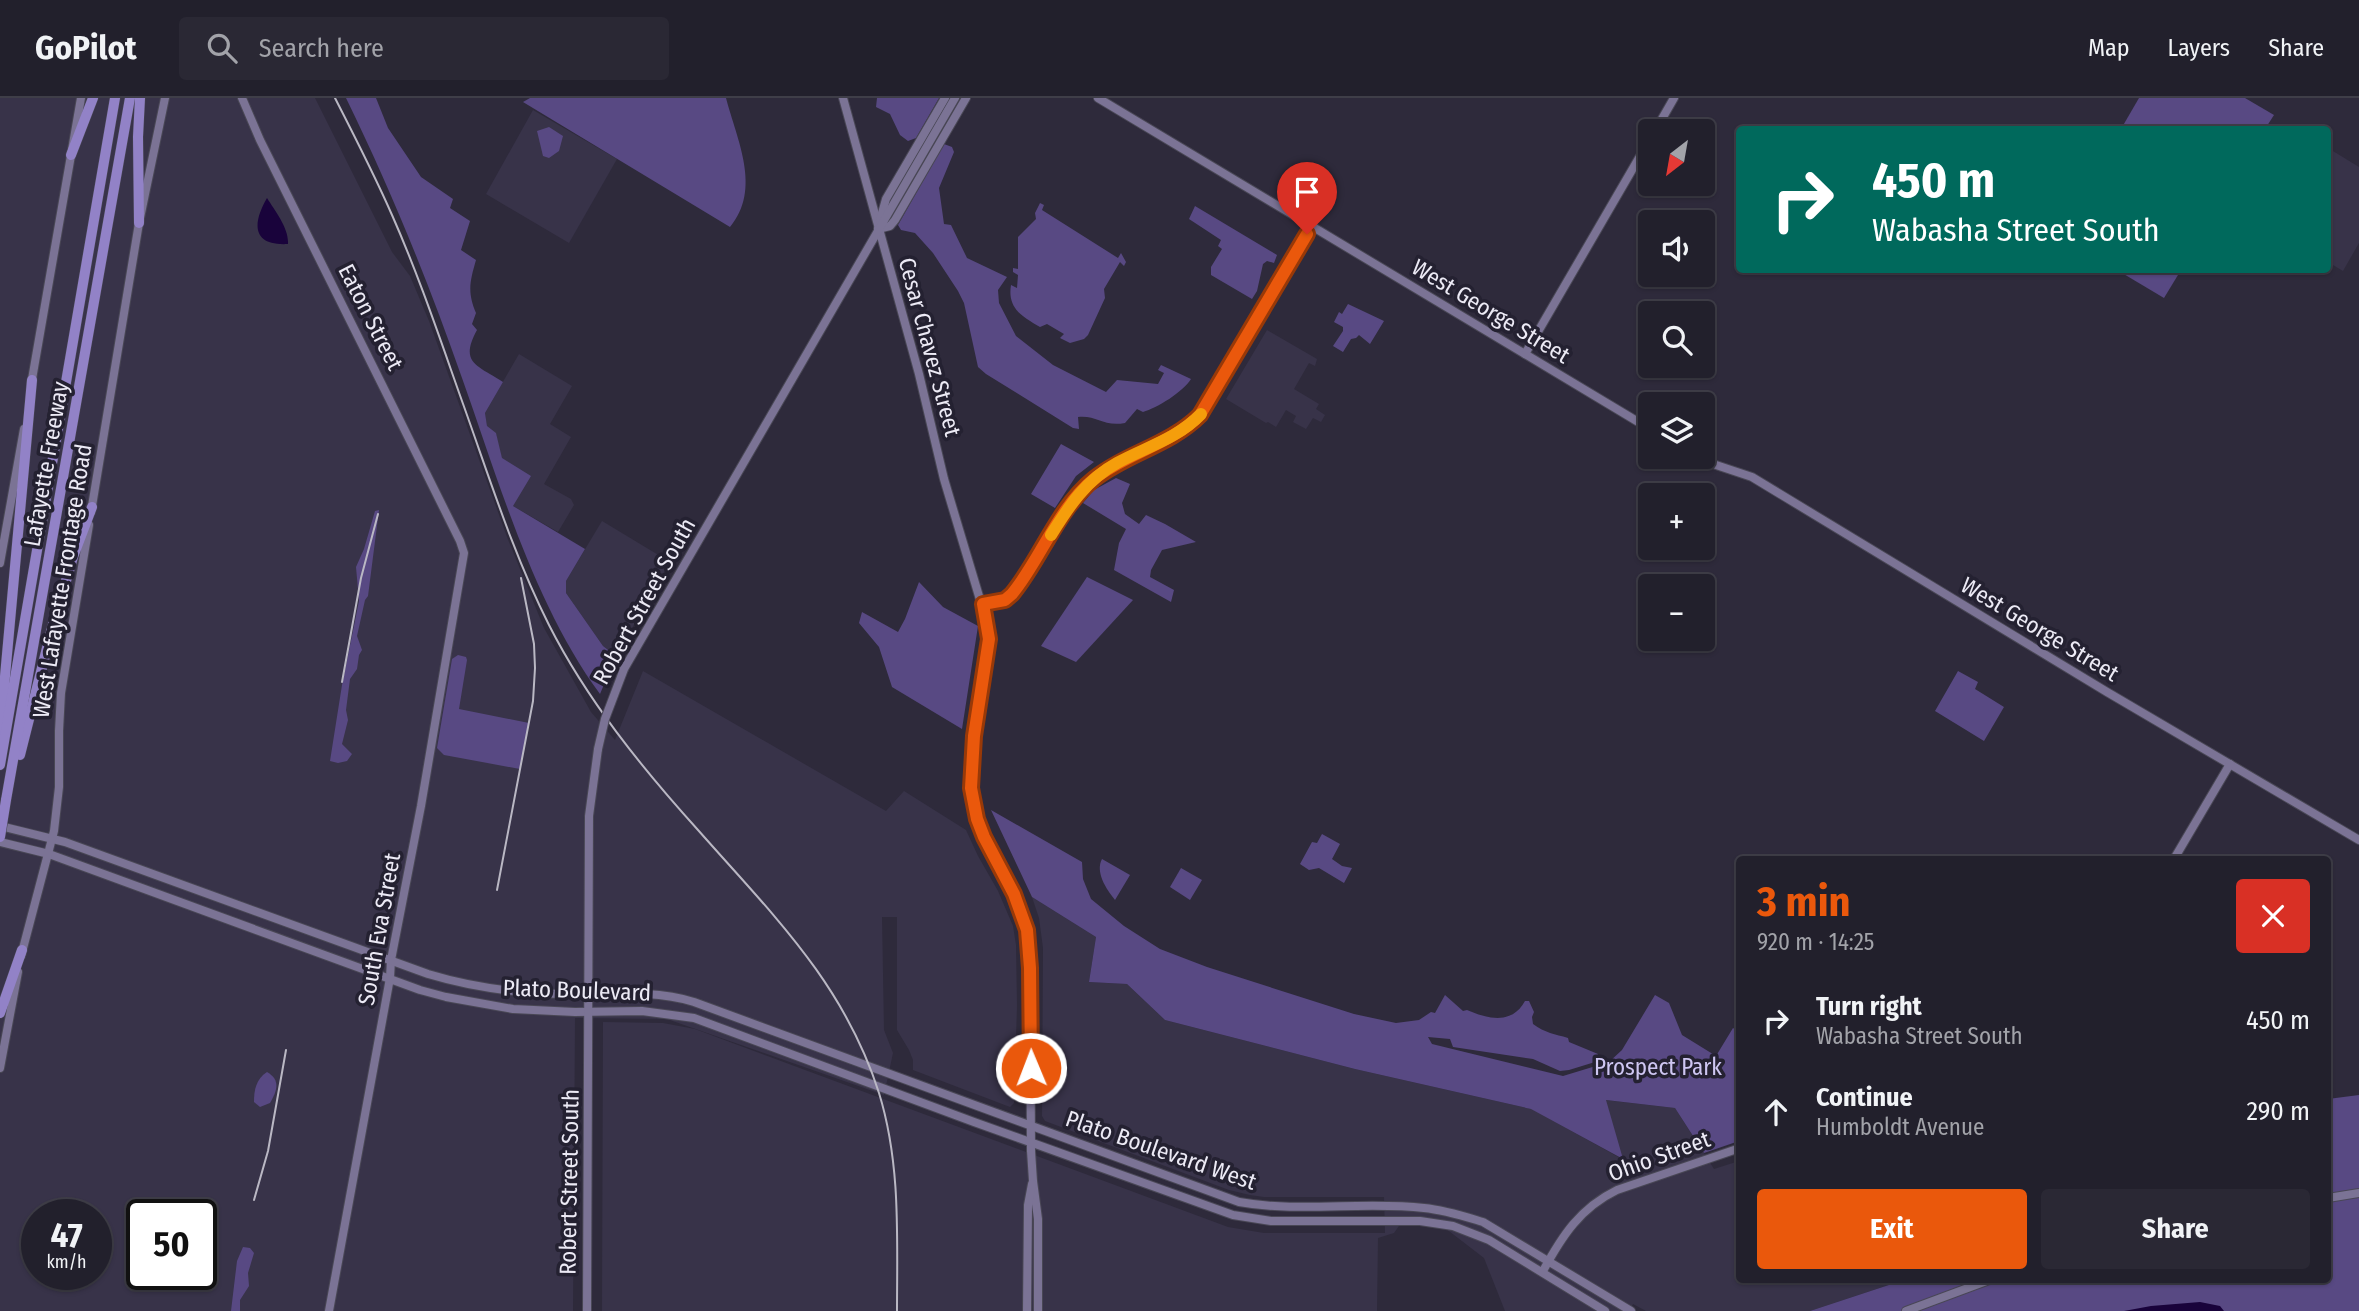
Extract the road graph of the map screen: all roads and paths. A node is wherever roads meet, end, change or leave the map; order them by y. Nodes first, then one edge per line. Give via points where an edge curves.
1 (81, 98) edge
2 (93, 98) edge
3 (115, 98) edge
4 (130, 98) edge
5 (140, 98) edge
6 (165, 98) edge
7 (242, 98) edge
8 (843, 98) edge
9 (945, 98) edge
10 (955, 98) edge
11 (966, 98) edge
12 (1098, 98) edge
13 (1674, 98) edge
14 (1662, 119) edge
15 (71, 155) junction
16 (1638, 160) edge
17 (139, 223) junction
18 (1312, 226) junction
19 (878, 229) junction
20 (1525, 354) junction
21 (32, 380) junction
22 (1638, 422) edge
23 (1715, 465) edge
24 (92, 507) junction
25 (464, 553) joint
26 (0, 563) edge
27 (983, 604) junction
28 (0, 733) edge
29 (2230, 764) junction
30 (0, 765) edge
31 (7, 796) junction
32 (0, 826) edge
33 (52, 838) junction
34 (0, 840) edge
35 (2359, 840) edge
36 (49, 854) junction
37 (2176, 856) edge
38 (22, 950) junction
39 (391, 960) junction
40 (390, 978) junction
41 (590, 995) junction
42 (589, 1012) junction
43 (0, 1013) edge
44 (0, 1068) edge
45 (1031, 1124) junction
46 (1031, 1143) junction
47 (1736, 1148) edge
48 (1033, 1181) junction
49 (2359, 1193) edge
50 (2331, 1198) edge
51 (1549, 1260) junction
52 (1543, 1271) junction
53 (1981, 1283) edge
54 (330, 1311) edge
55 (587, 1311) edge
56 (1027, 1311) edge
57 (1038, 1311) edge
58 (1605, 1311) edge
59 (1631, 1311) edge
60 (1906, 1311) edge

1 - 15 main road
2 - 15 highway
3 - 30 highway, Lafayette Freeway
4 - 31 highway, Lafayette Freeway
5 - 17 highway
6 - 17 main road, West Lafayette Frontage Road
7 - 25 main road, Eaton Street
8 - 19 main road, Cesar Chavez Street
9 - 19 main road via 886,199
10 - 19 main road, Robert Street South
11 - 19 main road via 893,222
12 - 18 main road, West George Street
13 - 14 main road
15 - 21 main road
16 - 20 main road
17 - 24 main road, West Lafayette Frontage Road
18 - 20 main road, West George Street
18 - 27 main road via 1200,415 1182,431 1091,481 1067,509 1012,594
19 - 27 main road, Cesar Chavez Street via 944,479
19 - 41 main road, Robert Street South, bridge via 624,668 605,719 589,816
20 - 22 main road, West George Street
21 - 26 main road
21 - 28 highway
23 - 29 main road, West George Street via 1752,477
24 - 31 highway via 52,628
24 - 33 main road, West Lafayette Frontage Road via 61,693 60,787
25 - 39 main road, South Eva Street
27 - 45 main road, Cesar Chavez Street via 989,639 971,788 984,837 1027,930
29 - 35 main road, West George Street
29 - 37 main road
31 - 34 highway, Lafayette Freeway, bridge
32 - 33 main road, Plato Boulevard
33 - 36 main road, West Lafayette Frontage Road
33 - 39 main road, Plato Boulevard
34 - 36 main road, Plato Boulevard
36 - 38 main road, West Lafayette Frontage Road
36 - 40 main road, Plato Boulevard
38 - 43 highway
38 - 44 main road, West Lafayette Frontage Road
39 - 40 main road, South Eva Street
39 - 41 main road, Plato Boulevard via 467,985
40 - 42 main road, Plato Boulevard via 469,1002
40 - 54 main road, South Eva Street
41 - 42 main road, Robert Street South
41 - 45 main road, Plato Boulevard via 657,995 694,1002
42 - 46 main road, Plato Boulevard via 642,1011 694,1018
42 - 55 main road, Robert Street South
45 - 46 main road, Cesar Chavez Street
45 - 51 main road, Plato Boulevard West via 1239,1202 1441,1210 1483,1222
46 - 48 main road, Cesar Chavez Street
46 - 52 main road, Plato Boulevard West via 1233,1215 1271,1221 1420,1221 1452,1226 1489,1240
47 - 51 main road, Ohio Street via 1603,1197 1572,1224
48 - 56 main road via 1028,1205
48 - 57 main road via 1038,1219
49 - 50 main road
51 - 52 main road, Ohio Street
51 - 59 main road, Plato Boulevard West
52 - 58 main road, Plato Boulevard West
53 - 60 main road

